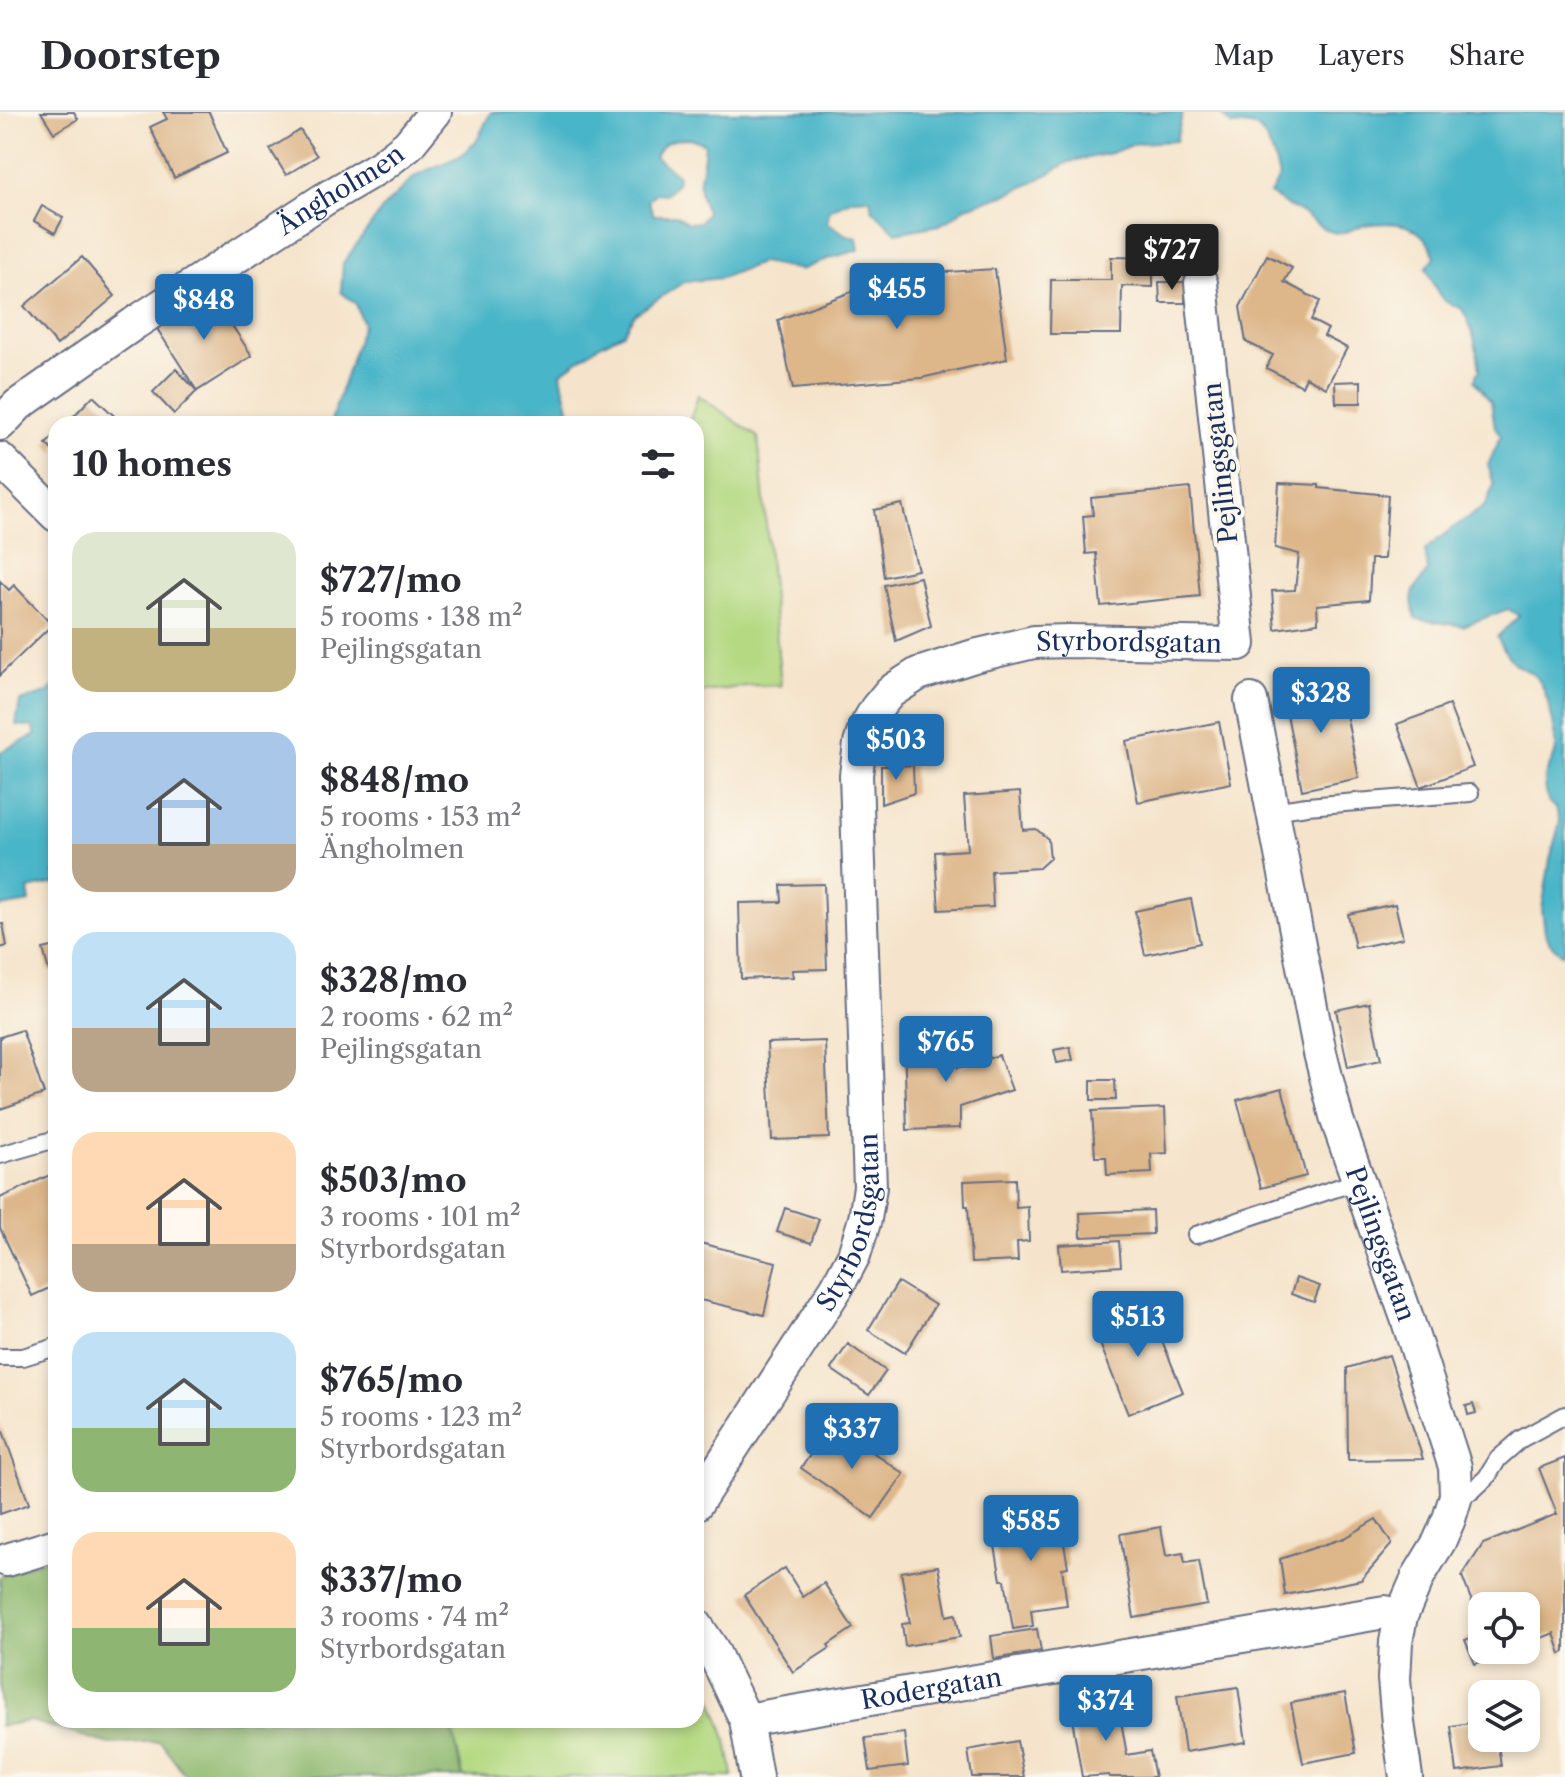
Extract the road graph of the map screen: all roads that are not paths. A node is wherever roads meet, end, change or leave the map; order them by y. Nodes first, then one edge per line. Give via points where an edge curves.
1 (435, 112) edge
2 (1201, 283) dead end
3 (0, 424) edge
4 (0, 459) edge
5 (48, 507) edge
6 (1239, 644) joint
7 (1251, 700) dead end
8 (1470, 793) dead end
9 (1272, 811) junction
10 (48, 1141) edge
11 (0, 1155) edge
12 (1358, 1181) junction
13 (1196, 1235) dead end
14 (48, 1349) edge
15 (0, 1357) edge
16 (1565, 1415) edge
17 (704, 1492) edge
18 (1456, 1496) junction
19 (48, 1547) edge
20 (7, 1560) dead end
21 (1401, 1616) junction
22 (704, 1637) edge
23 (746, 1720) junction
24 (756, 1777) edge
25 (1406, 1777) edge

1 - 3 street, Ängholmen via 408,145 381,166 135,323 18,405
2 - 6 street, Pejlingsgatan
4 - 5 street
6 - 17 street, Styrbordsgatan via 1034,642 918,674 890,692 876,709 860,744 856,775 870,1187 865,1219 837,1287
7 - 9 street, Pejlingsgatan
8 - 9 lane
9 - 12 street, Pejlingsgatan via 1320,1053
10 - 11 lane
12 - 13 lane
12 - 18 street, Pejlingsgatan via 1455,1467
14 - 15 lane
16 - 18 lane via 1521,1439 1472,1491
18 - 21 street, Pejlingsgatan
19 - 20 street
21 - 23 street, Rodergatan via 1385,1612
21 - 25 street, Pejlingsgatan via 1394,1679
22 - 23 street
23 - 24 street

